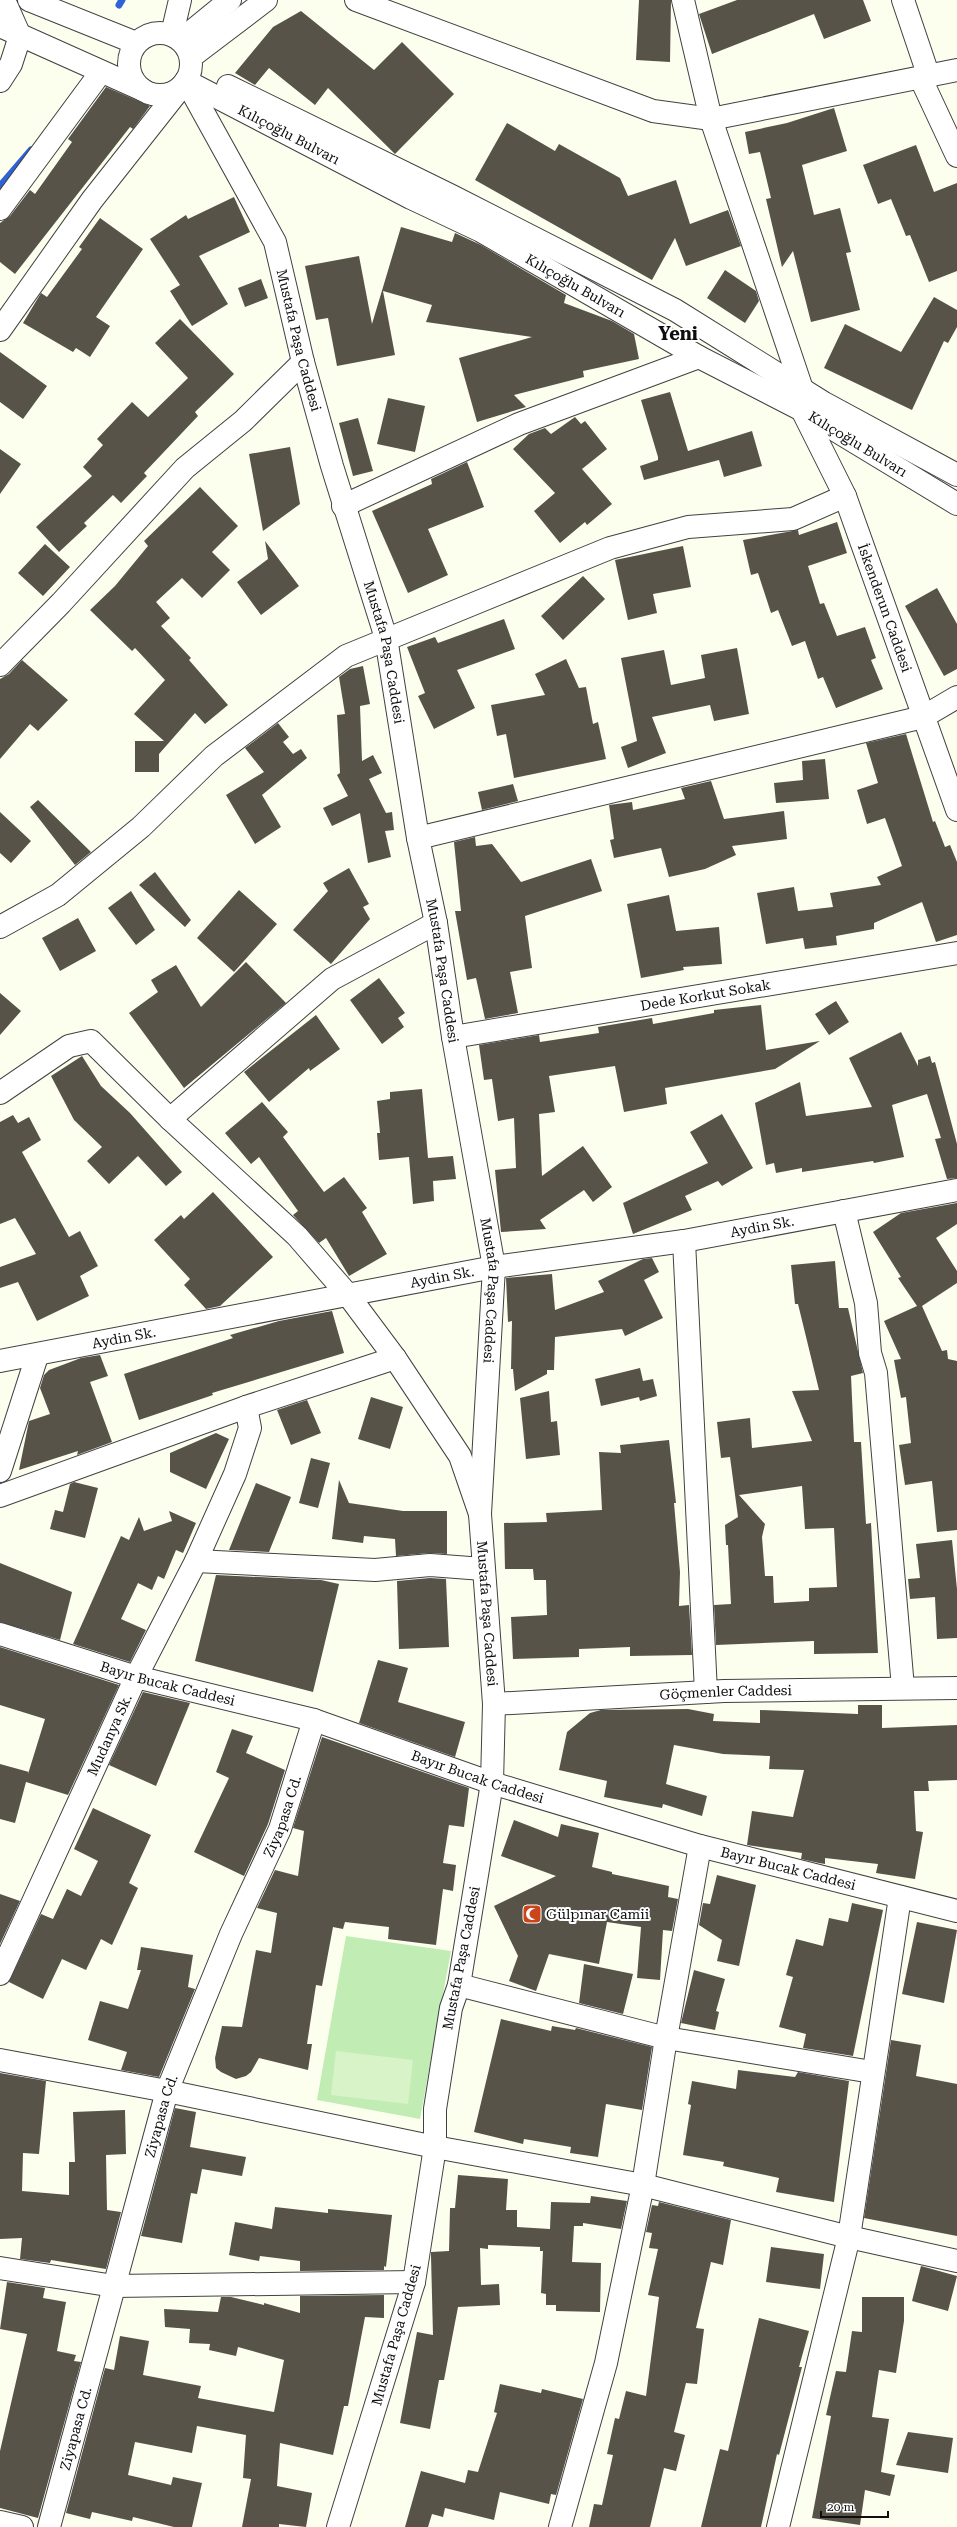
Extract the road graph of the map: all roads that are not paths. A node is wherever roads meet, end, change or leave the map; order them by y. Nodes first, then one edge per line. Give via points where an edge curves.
1 (4, 0) edge
2 (29, 0) edge
3 (180, 0) edge
4 (230, 0) edge
5 (266, 0) edge
6 (356, 0) edge
7 (683, 0) edge
8 (903, 0) edge
9 (0, 26) edge
10 (20, 36) junction
11 (136, 43) junction
12 (184, 56) junction
13 (957, 70) edge
14 (100, 72) junction
15 (925, 78) junction
16 (0, 81) edge
17 (147, 92) junction
18 (711, 119) junction
19 (957, 156) edge
20 (0, 208) edge
21 (0, 330) edge
22 (699, 357) junction
23 (303, 362) junction
24 (802, 389) junction
25 (802, 410) junction
26 (957, 475) edge
27 (845, 496) junction
28 (957, 504) edge
29 (343, 506) junction
30 (386, 638) junction
31 (0, 665) edge
32 (957, 697) edge
33 (923, 717) junction
34 (957, 810) edge
35 (418, 838) junction
36 (1, 923) edge
37 (436, 923) junction
38 (957, 953) edge
39 (453, 1037) junction
40 (0, 1093) edge
41 (170, 1119) junction
42 (957, 1190) edge
43 (844, 1211) junction
44 (684, 1241) junction
45 (494, 1266) junction
46 (348, 1295) junction
47 (37, 1356) junction
48 (395, 1358) junction
49 (0, 1361) edge
50 (246, 1407) junction
51 (0, 1471) edge
52 (0, 1496) edge
53 (480, 1514) junction
54 (196, 1562) junction
55 (482, 1569) junction
56 (0, 1634) edge
57 (136, 1677) junction
58 (903, 1688) junction
59 (957, 1688) edge
60 (706, 1692) junction
61 (494, 1704) junction
62 (314, 1720) junction
63 (492, 1783) junction
64 (700, 1846) junction
65 (900, 1897) junction
66 (957, 1911) edge
67 (0, 1974) edge
68 (459, 1985) junction
69 (666, 2038) junction
70 (0, 2060) edge
71 (872, 2072) junction
72 (167, 2091) junction
73 (435, 2147) junction
74 (643, 2185) junction
75 (849, 2237) junction
76 (957, 2261) edge
77 (0, 2268) edge
78 (414, 2282) junction
79 (114, 2286) junction
80 (0, 2522) edge
81 (22, 2527) edge
82 (49, 2527) edge
83 (338, 2527) edge
84 (560, 2527) edge
85 (778, 2527) edge

1 - 10 street
2 - 11 street
3 - 12 street
4 - 12 street
5 - 12 street
6 - 18 street via 653,111
7 - 18 street
8 - 15 street
9 - 10 street
10 - 14 street
10 - 16 street via 12,64
11 - 12 street via 151,33 162,32
11 - 17 street via 130,58 130,74 137,85
12 - 17 street via 169,94 157,95
12 - 21 street via 92,200
12 - 22 street, Kılıçoğlu Bulvarı via 411,198 482,231
12 - 23 street, Mustafa Paşa Caddesi via 275,242
12 - 24 street, Kılıçoğlu Bulvarı via 675,310
13 - 15 street
14 - 17 street
14 - 20 street
15 - 18 street
15 - 19 street
18 - 24 street
22 - 25 street, Kılıçoğlu Bulvarı
22 - 29 street via 519,424
23 - 29 street, Mustafa Paşa Caddesi
23 - 31 street via 243,422 185,468 61,603
24 - 25 street
24 - 26 street, Kılıçoğlu Bulvarı
25 - 27 street, İskenderun Caddesi
25 - 28 street, Kılıçoğlu Bulvarı
27 - 30 street via 793,519 688,527 610,548
27 - 33 street, İskenderun Caddesi
29 - 30 street, Mustafa Paşa Caddesi
30 - 35 street, Mustafa Paşa Caddesi
30 - 36 street via 346,656 214,756 141,827 58,895
32 - 33 street
33 - 34 street, İskenderun Caddesi
33 - 35 street
35 - 37 street, Mustafa Paşa Caddesi
37 - 39 street, Mustafa Paşa Caddesi
37 - 41 street via 332,979
38 - 39 street, Dede Korkut Sokak
39 - 45 street, Mustafa Paşa Caddesi
40 - 41 street via 69,1046 91,1041
41 - 46 street via 297,1236
42 - 43 street, Aydin Sk.
43 - 44 street, Aydin Sk.
43 - 58 street via 866,1303 870,1353 876,1373
44 - 45 street, Aydin Sk.
44 - 60 street
45 - 46 street, Aydin Sk.
45 - 53 street, Mustafa Paşa Caddesi
46 - 47 street, Aydin Sk.
46 - 48 street
47 - 49 street, Aydin Sk.
47 - 51 street
48 - 50 street
48 - 53 street via 460,1456
50 - 52 street
50 - 54 street, Mudanya Sk. via 250,1428 235,1474
53 - 55 street, Mustafa Paşa Caddesi
54 - 55 street via 375,1570 430,1565
54 - 57 street, Mudanya Sk.
55 - 61 street, Mustafa Paşa Caddesi
56 - 57 street, Bayır Bucak Caddesi
57 - 62 street, Bayır Bucak Caddesi
57 - 67 street, Mudanya Sk.
58 - 59 street, Göçmenler Caddesi
58 - 60 street, Göçmenler Caddesi
60 - 61 street, Göçmenler Caddesi
61 - 63 street, Mustafa Paşa Caddesi
62 - 63 street, Bayır Bucak Caddesi
62 - 72 street, Ziyapasa Cd. via 280,1829 231,1934
63 - 64 street, Bayır Bucak Caddesi
63 - 68 street, Mustafa Paşa Caddesi
64 - 65 street, Bayır Bucak Caddesi
64 - 69 street
65 - 66 street, Bayır Bucak Caddesi
65 - 71 street
68 - 69 street
68 - 73 street, Mustafa Paşa Caddesi via 451,2008 436,2102
69 - 71 street
69 - 74 street
70 - 72 street
71 - 75 street
72 - 73 street
72 - 79 street, Ziyapasa Cd.
73 - 74 street
73 - 78 street, Mustafa Paşa Caddesi
74 - 75 street
74 - 84 street via 606,2363
75 - 76 street
75 - 85 street
77 - 79 street
78 - 79 street
78 - 83 street, Mustafa Paşa Caddesi
79 - 82 street, Ziyapasa Cd.
80 - 81 street

